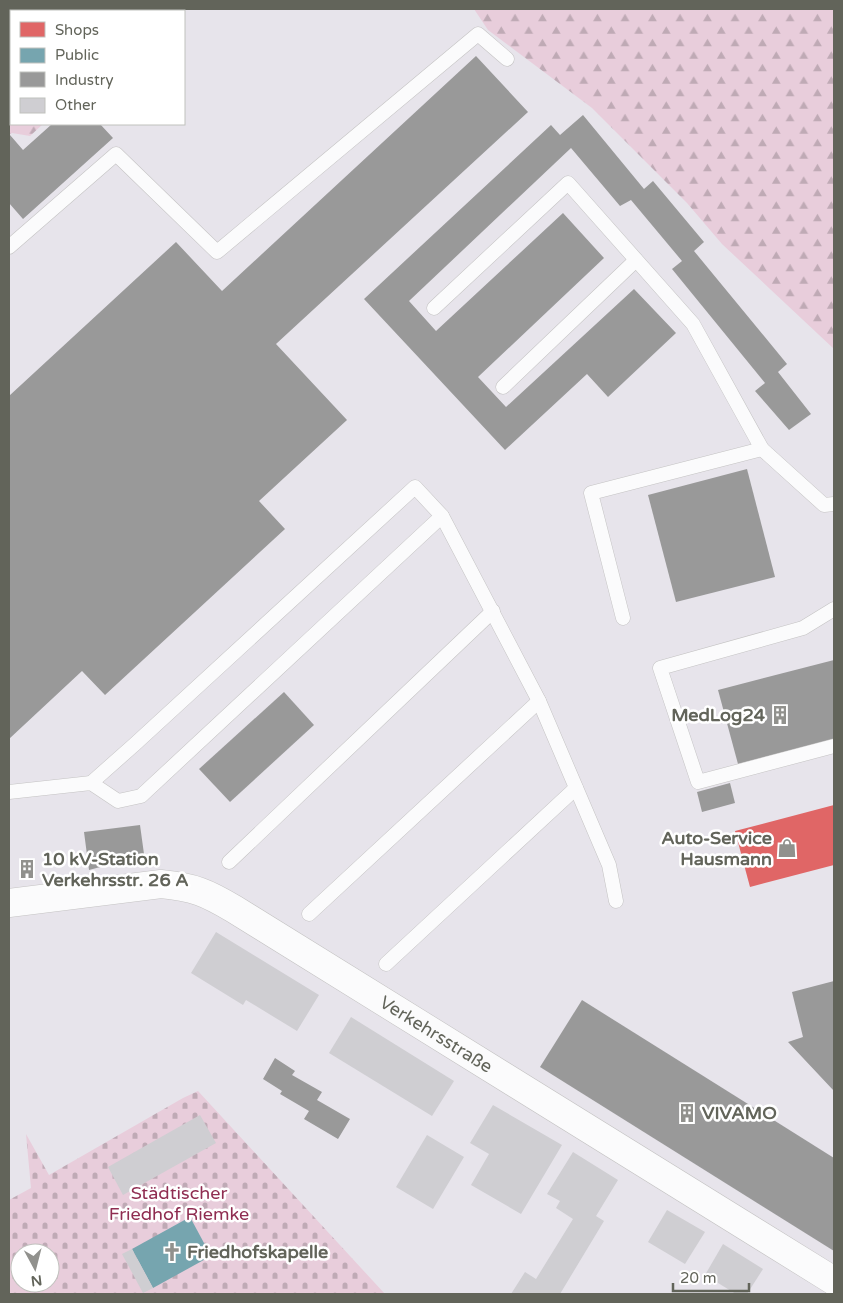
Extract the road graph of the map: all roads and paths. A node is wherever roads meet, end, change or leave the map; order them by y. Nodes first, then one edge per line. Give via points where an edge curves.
1 (507, 58) dead end
2 (9, 247) edge
3 (636, 260) junction
4 (434, 308) dead end
5 (503, 387) dead end
6 (762, 449) junction
7 (834, 504) edge
8 (442, 516) junction
9 (834, 609) edge
10 (493, 611) junction
11 (623, 618) dead end
12 (539, 701) junction
13 (834, 746) edge
14 (91, 783) junction
15 (576, 788) junction
16 (9, 792) edge
17 (229, 862) dead end
18 (616, 901) dead end
19 (9, 902) edge
20 (309, 914) dead end
21 (386, 964) dead end
22 (834, 1281) edge

1 - 2 lane via 478,34 217,252 116,154
3 - 4 lane via 568,183
3 - 5 lane
3 - 6 lane via 693,324
6 - 7 lane via 824,505
6 - 11 lane via 591,493
8 - 10 lane
8 - 14 lane via 141,796 118,801
8 - 14 lane via 415,487
9 - 13 lane via 803,628 660,668 698,782
10 - 12 lane
10 - 17 lane
12 - 15 lane
12 - 20 lane
14 - 16 lane
15 - 18 lane via 609,865
15 - 21 lane
19 - 22 street, Verkehrsstraße via 161,884 205,892

